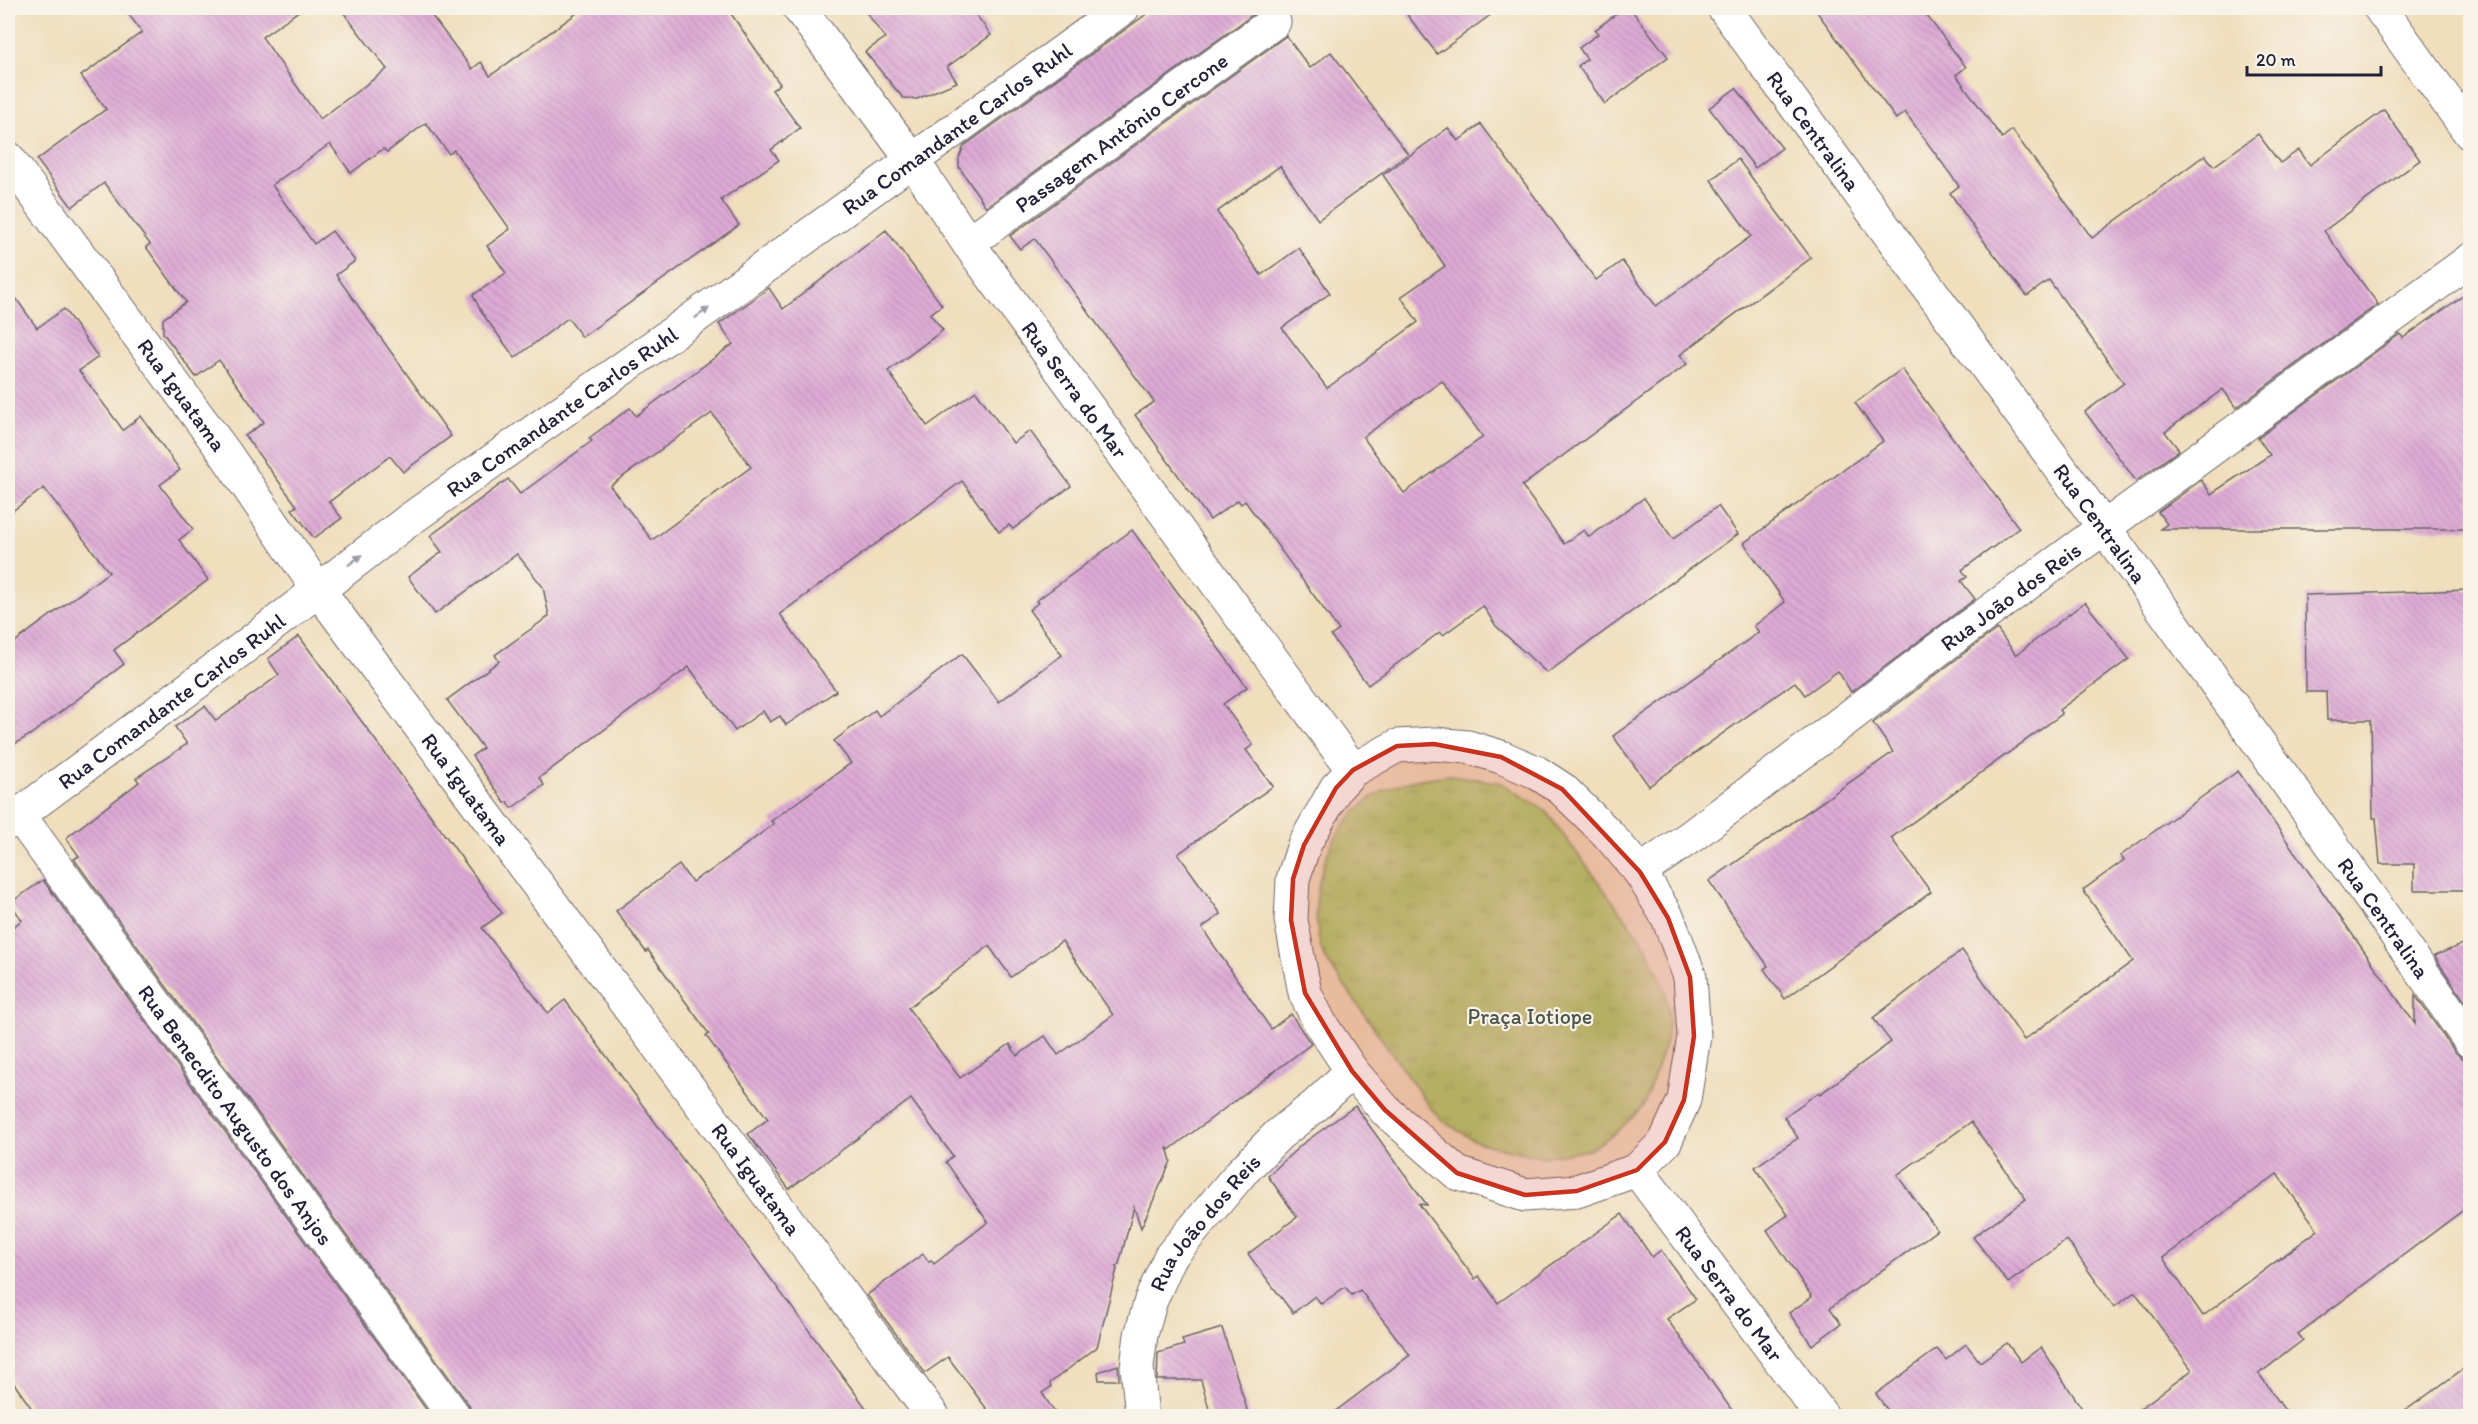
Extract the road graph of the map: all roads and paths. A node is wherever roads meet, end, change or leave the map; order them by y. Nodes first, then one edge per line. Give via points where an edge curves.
1 (799, 8) edge
2 (1123, 8) edge
3 (1724, 8) edge
4 (2380, 8) edge
5 (1274, 22) dead end
6 (2470, 133) edge
7 (8, 158) edge
8 (913, 161) junction
9 (968, 243) junction
10 (2470, 260) edge
11 (2105, 529) junction
12 (317, 588) junction
13 (1353, 770) junction
14 (13, 819) edge
15 (1640, 872) junction
16 (2470, 1041) edge
17 (1352, 1071) junction
18 (1637, 1170) junction
19 (454, 1416) edge
20 (933, 1416) edge
21 (1142, 1416) edge
22 (1822, 1416) edge

1 - 8 street, Rua Serra do Mar
2 - 8 street, Rua Comandante Carlos Ruhl
3 - 11 street, Rua Centralina
4 - 6 street
5 - 9 street, Passagem Antônio Cercone
7 - 12 street, Rua Iguatama via 225,453
8 - 9 street, Rua Serra do Mar
12 -> 8 street, Rua Comandante Carlos Ruhl
9 - 13 street, Rua Serra do Mar
10 - 11 street, Rua João dos Reis
11 - 15 street, Rua João dos Reis
11 - 16 street, Rua Centralina
12 - 14 street, Rua Comandante Carlos Ruhl
12 - 20 street, Rua Iguatama
13 - 15 street via 1397,746 1468,747 1501,757 1562,789
13 - 17 street via 1336,788 1304,845 1293,879 1291,920 1305,993
14 - 19 street, Rua Benecdito Augusto dos Anjos
15 - 18 street via 1668,918 1690,977 1694,1036 1684,1100 1665,1142
17 - 18 street via 1385,1110 1457,1173 1525,1195 1578,1191
17 - 21 street, Rua João dos Reis via 1278,1135 1170,1257 1151,1299 1142,1335 1137,1367
18 - 22 street, Rua Serra do Mar

